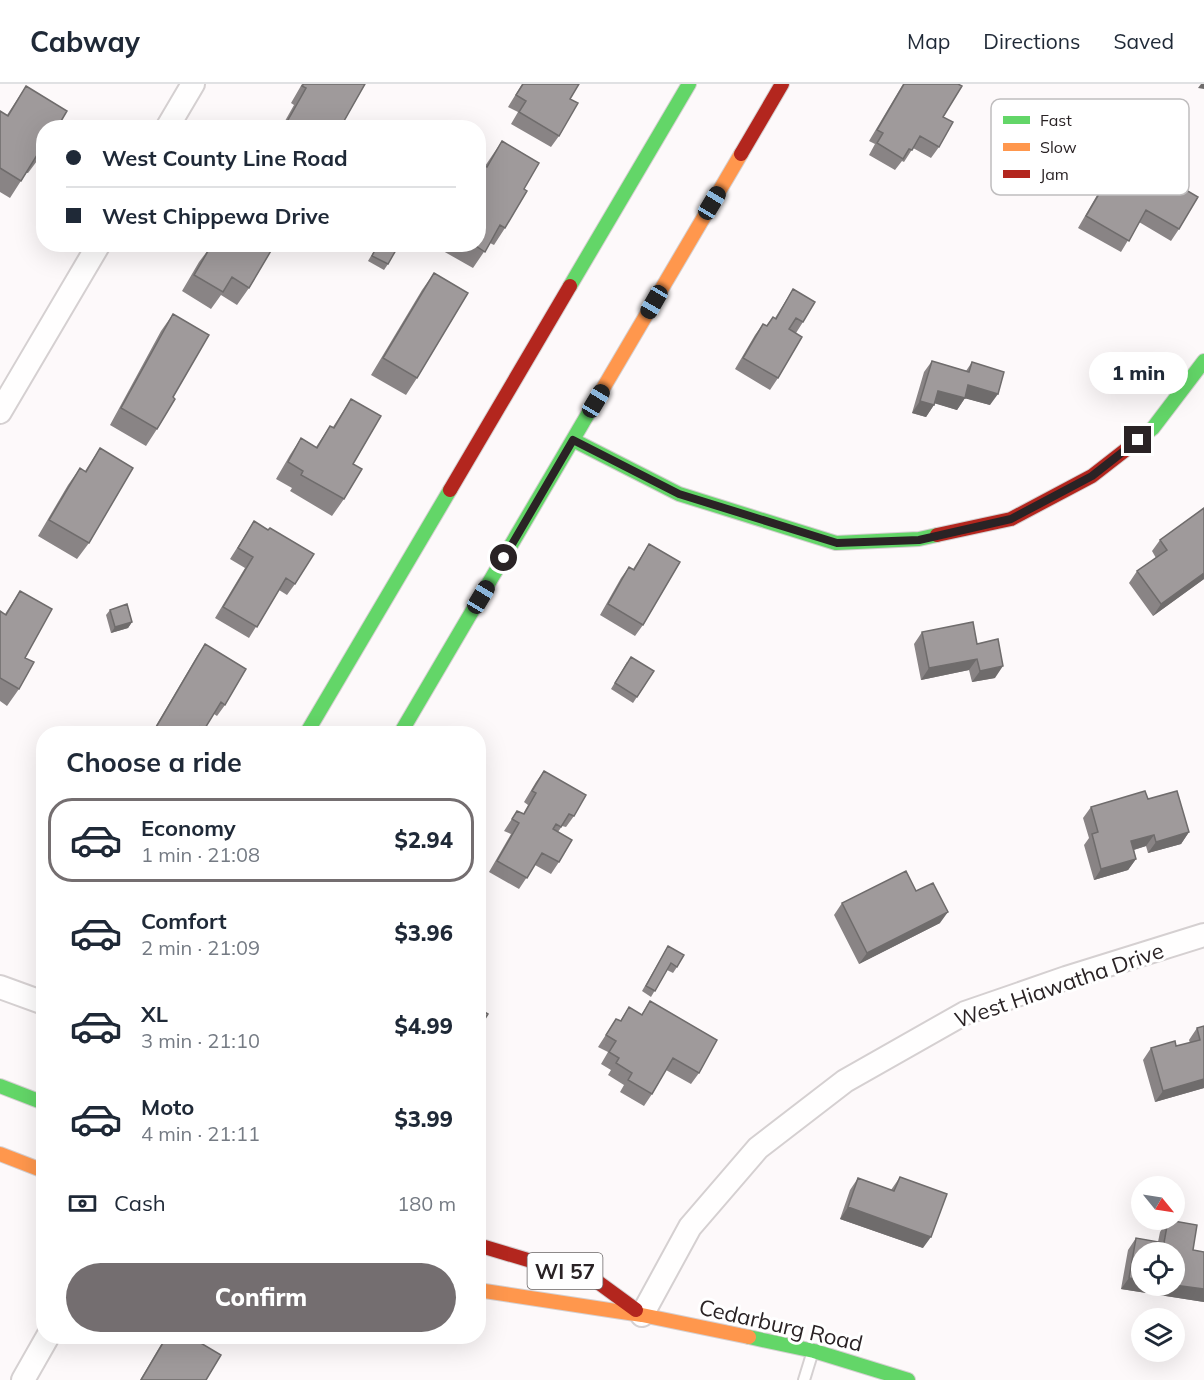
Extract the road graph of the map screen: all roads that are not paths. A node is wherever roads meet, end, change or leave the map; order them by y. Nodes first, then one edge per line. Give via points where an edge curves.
1 (193, 84) edge
2 (689, 84) edge
3 (782, 84) edge
4 (173, 120) edge
5 (94, 252) edge
6 (1204, 361) edge
7 (0, 412) edge
8 (573, 440) junction
9 (311, 726) edge
10 (405, 726) edge
11 (1204, 935) edge
12 (0, 987) edge
13 (36, 1000) edge
14 (0, 1086) edge
15 (36, 1100) edge
16 (0, 1154) edge
17 (36, 1169) edge
18 (486, 1247) edge
19 (486, 1291) edge
20 (642, 1315) junction
21 (43, 1344) edge
22 (814, 1351) junction
23 (23, 1380) edge
24 (804, 1380) edge
25 (908, 1380) edge

1 - 4 street
2 - 9 street
3 - 8 street
5 - 7 street
6 - 8 street via 1153,428 1092,476 1011,519 919,540 837,543 679,494
8 - 10 street
11 - 20 street, West Hiawatha Drive via 965,1013 844,1081 758,1148 690,1227
12 - 13 street
14 - 15 street
16 - 17 street
18 - 20 street, Cedarburg Road / WI 57 via 595,1280
19 - 20 street, Cedarburg Road / WI 57
20 - 22 street, Cedarburg Road / WI 57
21 - 23 street
22 - 24 lane
22 - 25 street, Cedarburg Road / WI 57

